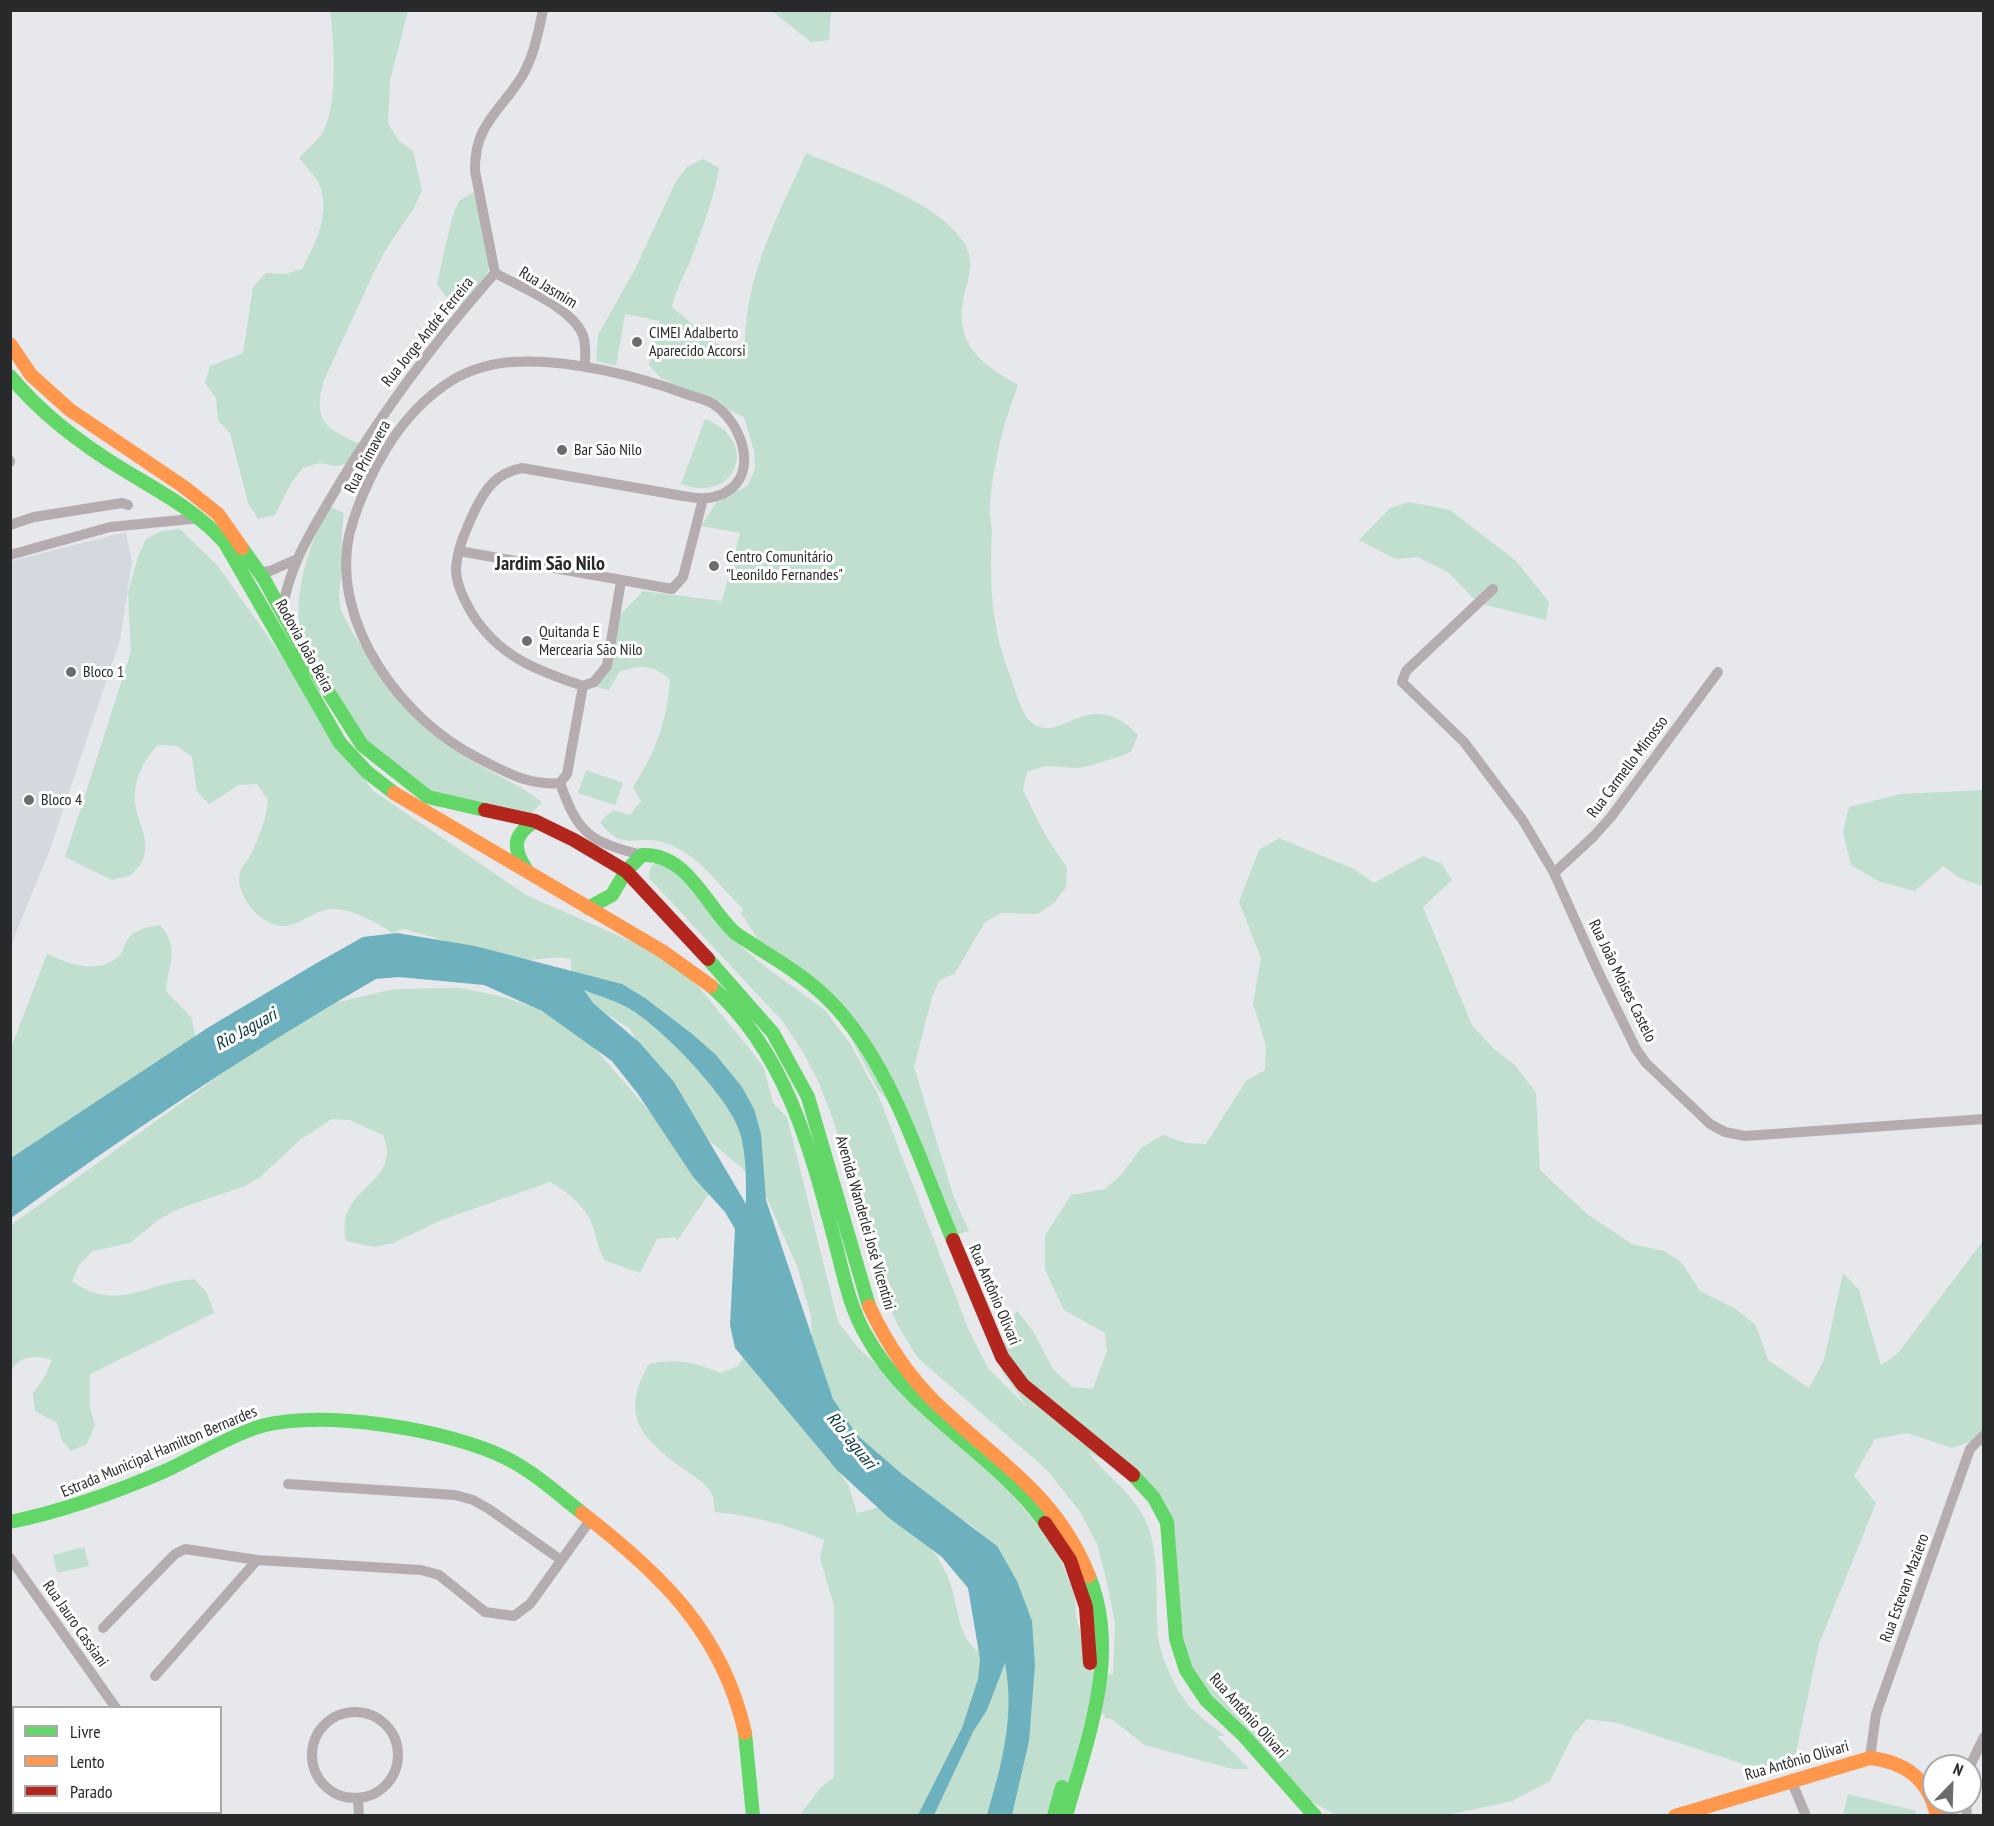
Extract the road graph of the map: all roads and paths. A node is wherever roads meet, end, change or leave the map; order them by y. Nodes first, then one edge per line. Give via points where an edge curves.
1 (543, 10) edge
2 (495, 273) junction
3 (10, 344) edge
4 (585, 367) junction
5 (10, 376) edge
6 (370, 479) junction
7 (342, 480) junction
8 (703, 499) junction
9 (128, 505) dead end
10 (202, 518) junction
11 (10, 525) edge
12 (459, 551) junction
13 (10, 555) edge
14 (295, 560) junction
15 (260, 573) junction
16 (621, 581) junction
17 (1493, 589) dead end
18 (282, 611) junction
19 (1718, 672) dead end
20 (583, 686) junction
21 (560, 783) junction
22 (535, 821) junction
23 (574, 840) joint
24 (642, 855) junction
25 (526, 870) junction
26 (626, 871) junction
27 (1554, 873) junction
28 (588, 908) junction
29 (1983, 1119) edge
30 (1983, 1435) edge
31 (288, 1484) dead end
32 (591, 1519) junction
33 (10, 1522) edge
34 (10, 1558) edge
35 (257, 1560) junction
36 (561, 1560) junction
37 (103, 1628) dead end
38 (155, 1676) dead end
39 (115, 1706) edge
40 (1983, 1737) edge
41 (1975, 1754) edge
42 (1870, 1758) junction
43 (1791, 1780) junction
44 (1922, 1780) edge
45 (358, 1799) junction
46 (358, 1815) edge
47 (753, 1815) edge
48 (1054, 1815) edge
49 (1066, 1815) edge
50 (1315, 1815) edge
51 (1675, 1815) edge
52 (1806, 1815) edge

1 - 2 street, Rua Jorge André Ferreira via 527,68 483,128 476,147 476,171
2 - 4 street, Rua Jasmim via 564,312 576,323 584,338
2 - 7 street, Rua Jorge André Ferreira via 417,367 366,437
3 - 15 main road, Rodovia João Beira via 31,375 70,410 218,514
4 - 6 street, Rua Primavera via 513,362 486,366 457,377 407,417
4 - 8 street, Rua Primavera via 675,389 724,412 745,447 745,466 728,491
5 - 10 main road, Rodovia João Beira via 47,416
6 - 7 street
6 - 21 street, Rua Primavera via 349,538 347,572 352,608 394,690 413,712 461,750 522,781
7 - 14 street, Rua Jorge André Ferreira
8 - 12 street via 537,470 505,471 484,494
8 - 16 street via 683,577 672,589
9 - 11 street
10 - 13 street via 110,528
10 - 25 main road, Rodovia João Beira via 225,543 322,713 359,767 410,804
12 - 16 street
12 - 20 street via 457,580 464,600 488,635 514,658
14 - 15 street
14 - 18 street, Rua Jorge André Ferreira
15 - 18 main road, Rodovia João Beira
16 - 20 street via 607,666 594,682
17 - 27 street, Rua João Moises Castelo via 1403,676 1405,687 1459,736 1508,799
18 - 22 main road, Rodovia João Beira via 362,745 395,774 428,797
19 - 27 street, Rua Carmello Minosso via 1611,817
20 - 21 street via 567,774
21 - 24 street via 579,826 615,848
22 - 23 main road, Rodovia João Beira
22 - 25 main road via 517,834 514,844
23 - 26 main road, Avenida Wanderlei José Vicentini
24 - 26 main road
24 - 50 main road, Rua Antônio Olivari via 656,854 675,862 733,931 827,998 858,1032 886,1080 1002,1357 1023,1385 1127,1468 1154,1498 1167,1522 1176,1639 1186,1670 1206,1700
25 - 28 main road, Rodovia João Beira
26 - 28 main road via 616,893 606,902
26 - 49 main road, Avenida Wanderlei José Vicentini via 748,1002 793,1067 820,1131 869,1306 884,1337 911,1376 1054,1509 1072,1533 1086,1563 1102,1634 1101,1676
27 - 29 street, Rua João Moises Castelo via 1636,1049 1656,1076 1710,1124 1745,1136
28 - 48 main road, Avenida Wanderlei José Vicentini via 688,968 719,994 750,1029 778,1068 802,1122 852,1305 867,1339 913,1398 1029,1500 1052,1528 1073,1566 1087,1606 1089,1678
30 - 42 street, Rua Estevan Maziero via 1970,1449 1876,1714
31 - 36 street via 455,1495 473,1500
32 - 33 main road, Estrada Municipal Hamilton Bernardes via 517,1464 478,1446 322,1419 280,1421 255,1428 93,1501
32 - 36 street
32 - 47 main road, Estrada Municipal Hamilton Bernardes via 648,1569 687,1611 719,1656 737,1700 747,1740
34 - 39 street, Rua Jauro Cassiani
35 - 36 street via 421,1570 439,1575 485,1612 514,1616 530,1604
35 - 37 street via 185,1549 175,1554
35 - 38 street
40 - 41 street
42 - 43 main road, Rua Antônio Olivari
42 - 44 main road, Rua Antônio Olivari via 1904,1765
43 - 51 main road, Rua Antônio Olivari
43 - 52 street
45 - 45 street via 376,1793 391,1781 399,1757 397,1744 384,1722 360,1712 332,1718 321,1727 311,1754 313,1768 330,1791
45 - 46 street

